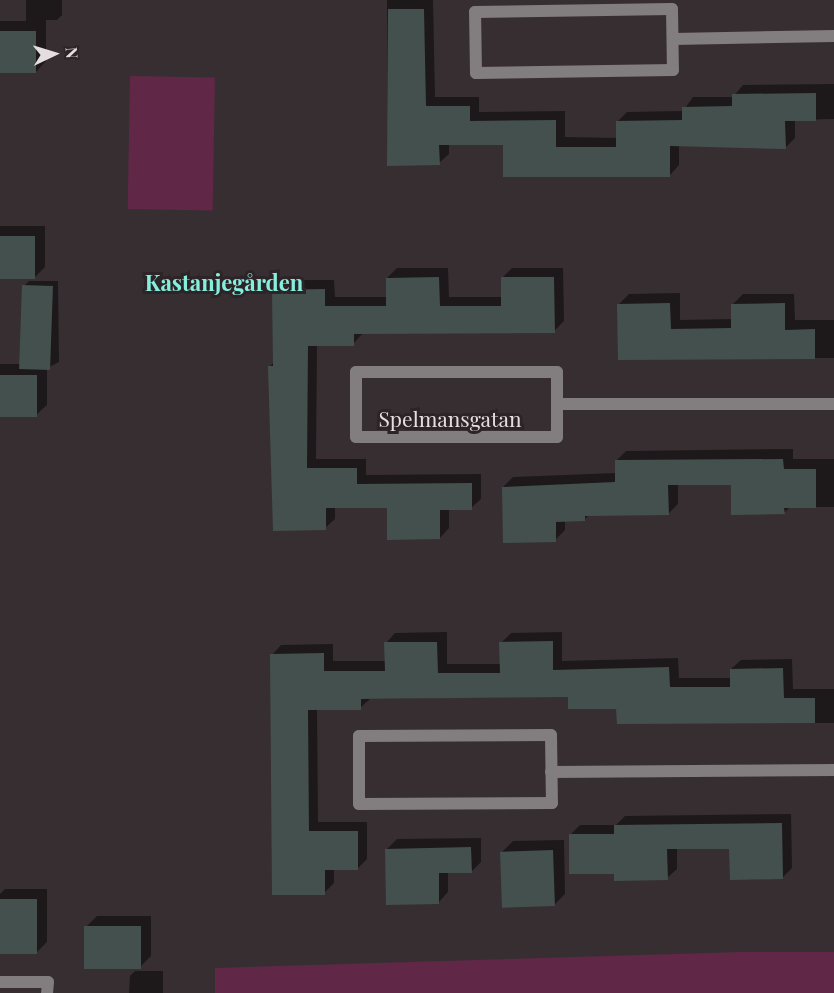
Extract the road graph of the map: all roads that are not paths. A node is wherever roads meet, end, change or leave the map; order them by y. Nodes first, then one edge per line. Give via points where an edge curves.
1 (834, 36) edge
2 (673, 39) junction
3 (557, 404) junction
4 (834, 404) edge
5 (834, 770) edge
6 (551, 772) junction
7 (0, 982) edge
8 (48, 993) edge

1 - 2 street
2 - 2 street via 672,9 475,12 476,73 673,70
3 - 3 street, Spelmansgatan via 557,372 356,372 356,437 557,437
3 - 4 street
5 - 6 street
6 - 6 street via 551,735 359,736 359,804 552,803
7 - 8 street via 48,982

